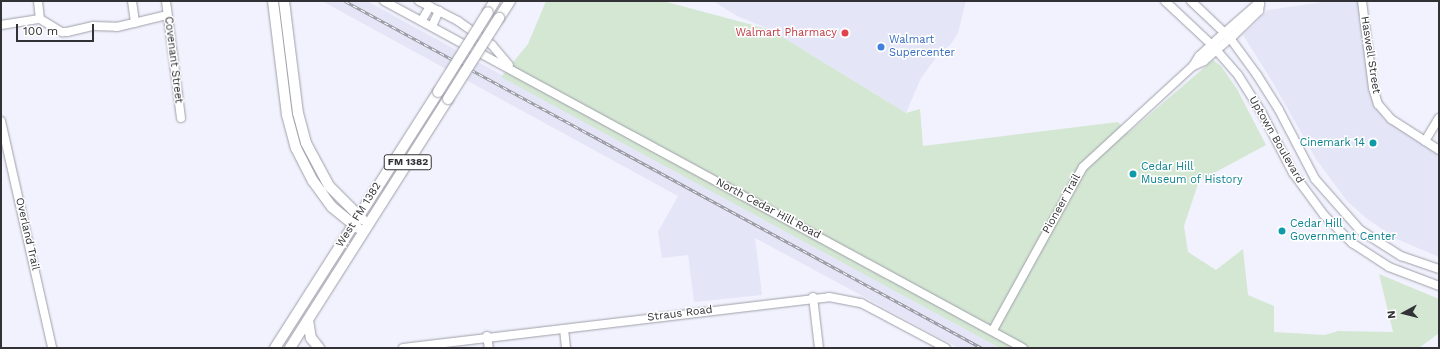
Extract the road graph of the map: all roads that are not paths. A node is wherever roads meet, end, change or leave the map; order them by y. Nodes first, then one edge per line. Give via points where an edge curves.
1 (38, 1) edge
2 (132, 1) edge
3 (166, 1) edge
4 (273, 1) edge
5 (284, 1) edge
6 (384, 1) edge
7 (419, 1) edge
8 (495, 1) edge
9 (510, 1) edge
10 (1165, 1) edge
11 (1191, 1) edge
12 (1362, 1) edge
13 (430, 6) junction
14 (439, 11) junction
15 (167, 16) junction
16 (40, 20) junction
17 (422, 20) junction
18 (135, 23) junction
19 (1, 25) edge
20 (432, 26) junction
21 (1227, 36) junction
22 (1214, 47) junction
23 (513, 69) junction
24 (181, 118) dead end
25 (1439, 118) edge
26 (1, 121) edge
27 (1425, 141) junction
28 (1439, 150) edge
29 (357, 216) junction
30 (352, 225) junction
31 (366, 228) junction
32 (1439, 270) edge
33 (1439, 286) edge
34 (813, 298) junction
35 (308, 320) junction
36 (564, 328) junction
37 (993, 330) junction
38 (487, 336) junction
39 (52, 348) edge
40 (275, 348) edge
41 (290, 348) edge
42 (319, 348) edge
43 (403, 348) edge
44 (489, 348) edge
45 (566, 348) edge
46 (819, 348) edge
47 (946, 348) edge
48 (1023, 348) edge

1 - 16 street
2 - 18 street
3 - 15 street, Covenant Street
4 - 30 main road via 287,115 296,148 313,181 332,207
5 - 29 main road via 298,113 306,143 329,186
6 - 17 street, North Cedar Hill Road
7 - 13 street, North Cedar Hill Road
8 - 29 main road, West FM 1382 / FM 1382, bridge
9 - 31 main road, West FM 1382 / FM 1382, bridge
10 - 22 street, Uptown Boulevard
11 - 21 street, Uptown Boulevard
12 - 27 street, Haswell Street via 1373,88 1378,104 1391,119
13 - 14 street, North Cedar Hill Road
13 - 17 street
14 - 20 street
14 - 23 street, North Cedar Hill Road via 492,45
15 - 18 street
15 - 24 street, Covenant Street
16 - 18 street via 62,32 93,26 117,27
16 - 19 street
17 - 20 street, North Cedar Hill Road
20 - 23 street, North Cedar Hill Road
21 - 22 street, Pioneer Trail
21 - 32 street, Uptown Boulevard via 1279,110 1315,179 1360,230 1400,256
22 - 33 street, Uptown Boulevard via 1242,81 1266,120 1292,173 1324,215 1352,243 1389,267
22 - 37 street, Pioneer Trail via 1084,167
23 - 37 street, North Cedar Hill Road
25 - 27 street
26 - 39 street, Overland Trail
27 - 28 street, Haswell Street
29 - 30 main road, West FM 1382 / FM 1382
29 - 31 main road
30 - 31 main road
30 - 40 main road, West FM 1382 / FM 1382
31 - 35 main road, West FM 1382 / FM 1382
34 - 36 street, Straus Road
34 - 46 street
34 - 47 street, Straus Road via 844,298 861,304
35 - 41 main road, West FM 1382 / FM 1382
35 - 42 main road via 311,338
36 - 38 street, Straus Road
36 - 45 street
37 - 48 street, North Cedar Hill Road
38 - 43 street, Straus Road
38 - 44 street

